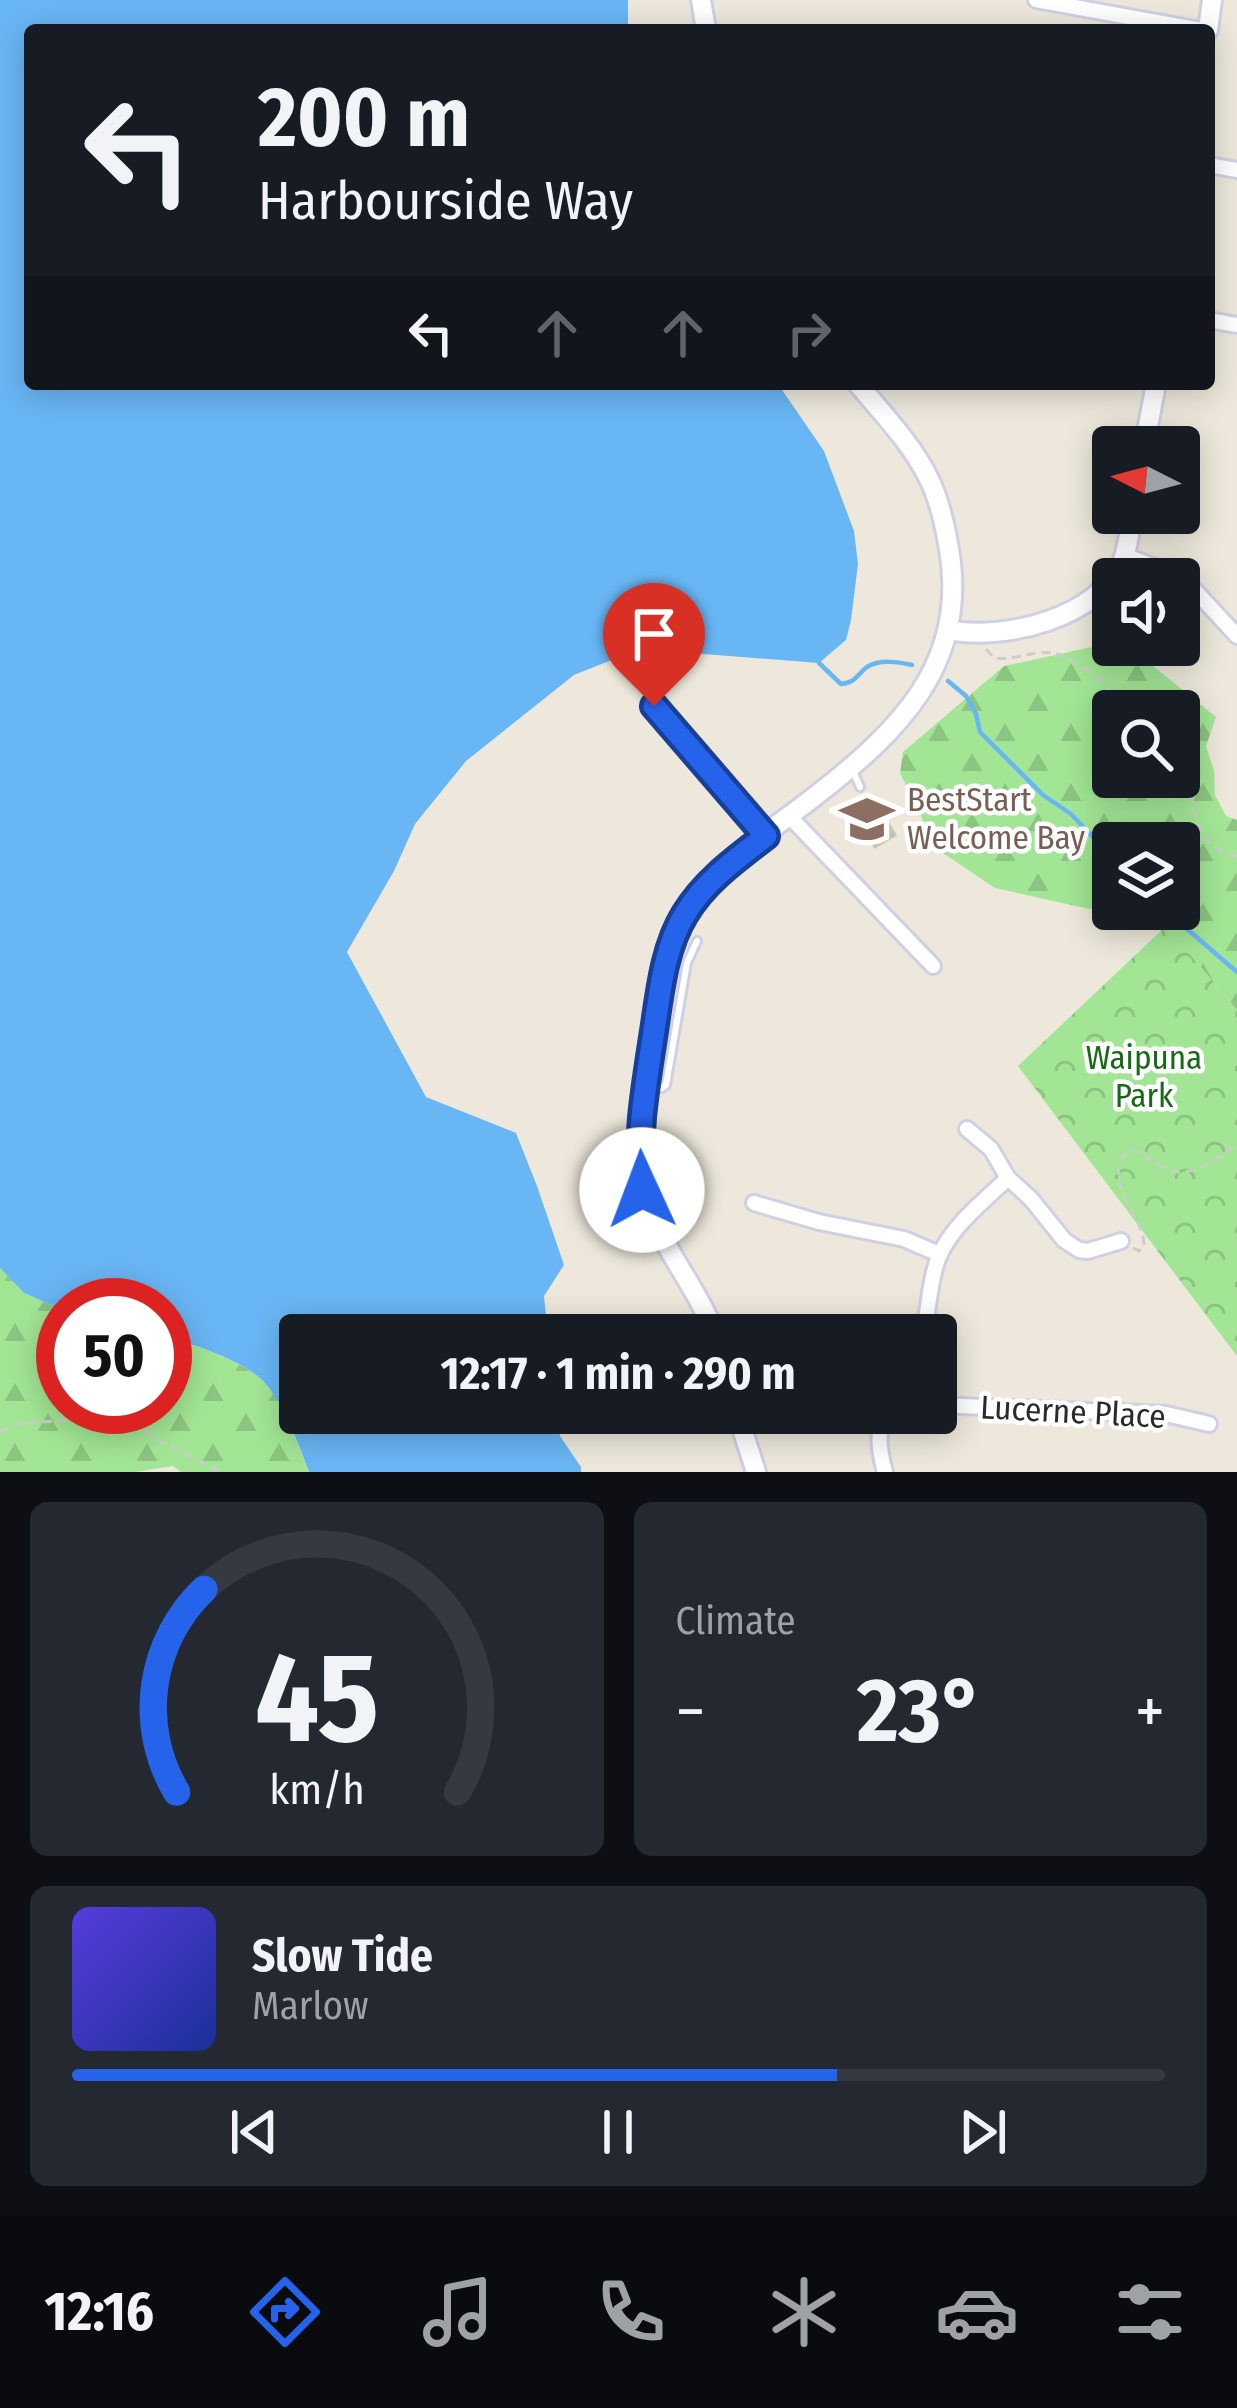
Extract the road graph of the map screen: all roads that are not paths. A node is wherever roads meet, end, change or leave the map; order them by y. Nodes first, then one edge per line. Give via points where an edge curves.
1 (1044, 1) edge
2 (1172, 24) edge
3 (863, 390) edge
4 (1155, 390) edge
5 (1148, 426) edge
6 (1128, 534) edge
7 (1124, 555) junction
8 (948, 630) junction
9 (1237, 636) edge
10 (654, 706) dead end
11 (852, 768) junction
12 (860, 788) dead end
13 (789, 816) junction
14 (766, 836) junction
15 (697, 941) dead end
16 (933, 966) dead end
17 (645, 1088) junction
18 (967, 1129) dead end
19 (1008, 1178) junction
20 (754, 1203) dead end
21 (1121, 1241) road end
22 (939, 1254) junction
23 (706, 1314) edge
24 (926, 1314) edge
25 (957, 1406) edge
26 (1209, 1424) dead end
27 (744, 1434) edge
28 (878, 1434) edge
29 (756, 1472) edge
30 (885, 1472) edge

1 - 2 street
3 - 8 main road via 909,447 938,502 954,576
4 - 5 main road
6 - 7 main road
7 - 8 main road via 1106,586 1070,610 1008,632
7 - 9 street via 1189,584
8 - 11 main road via 919,696
10 - 14 street
11 - 12 lane
11 - 13 main road
13 - 14 main road
13 - 16 street
14 - 17 main road via 685,913 669,951
15 - 17 lane via 666,1084
17 - 23 main road via 645,1201
18 - 19 street via 992,1149
19 - 21 street via 1079,1250
19 - 22 street
20 - 22 street
22 - 24 street
25 - 26 street, Lucerne Place via 1166,1414
27 - 29 main road
28 - 30 street

